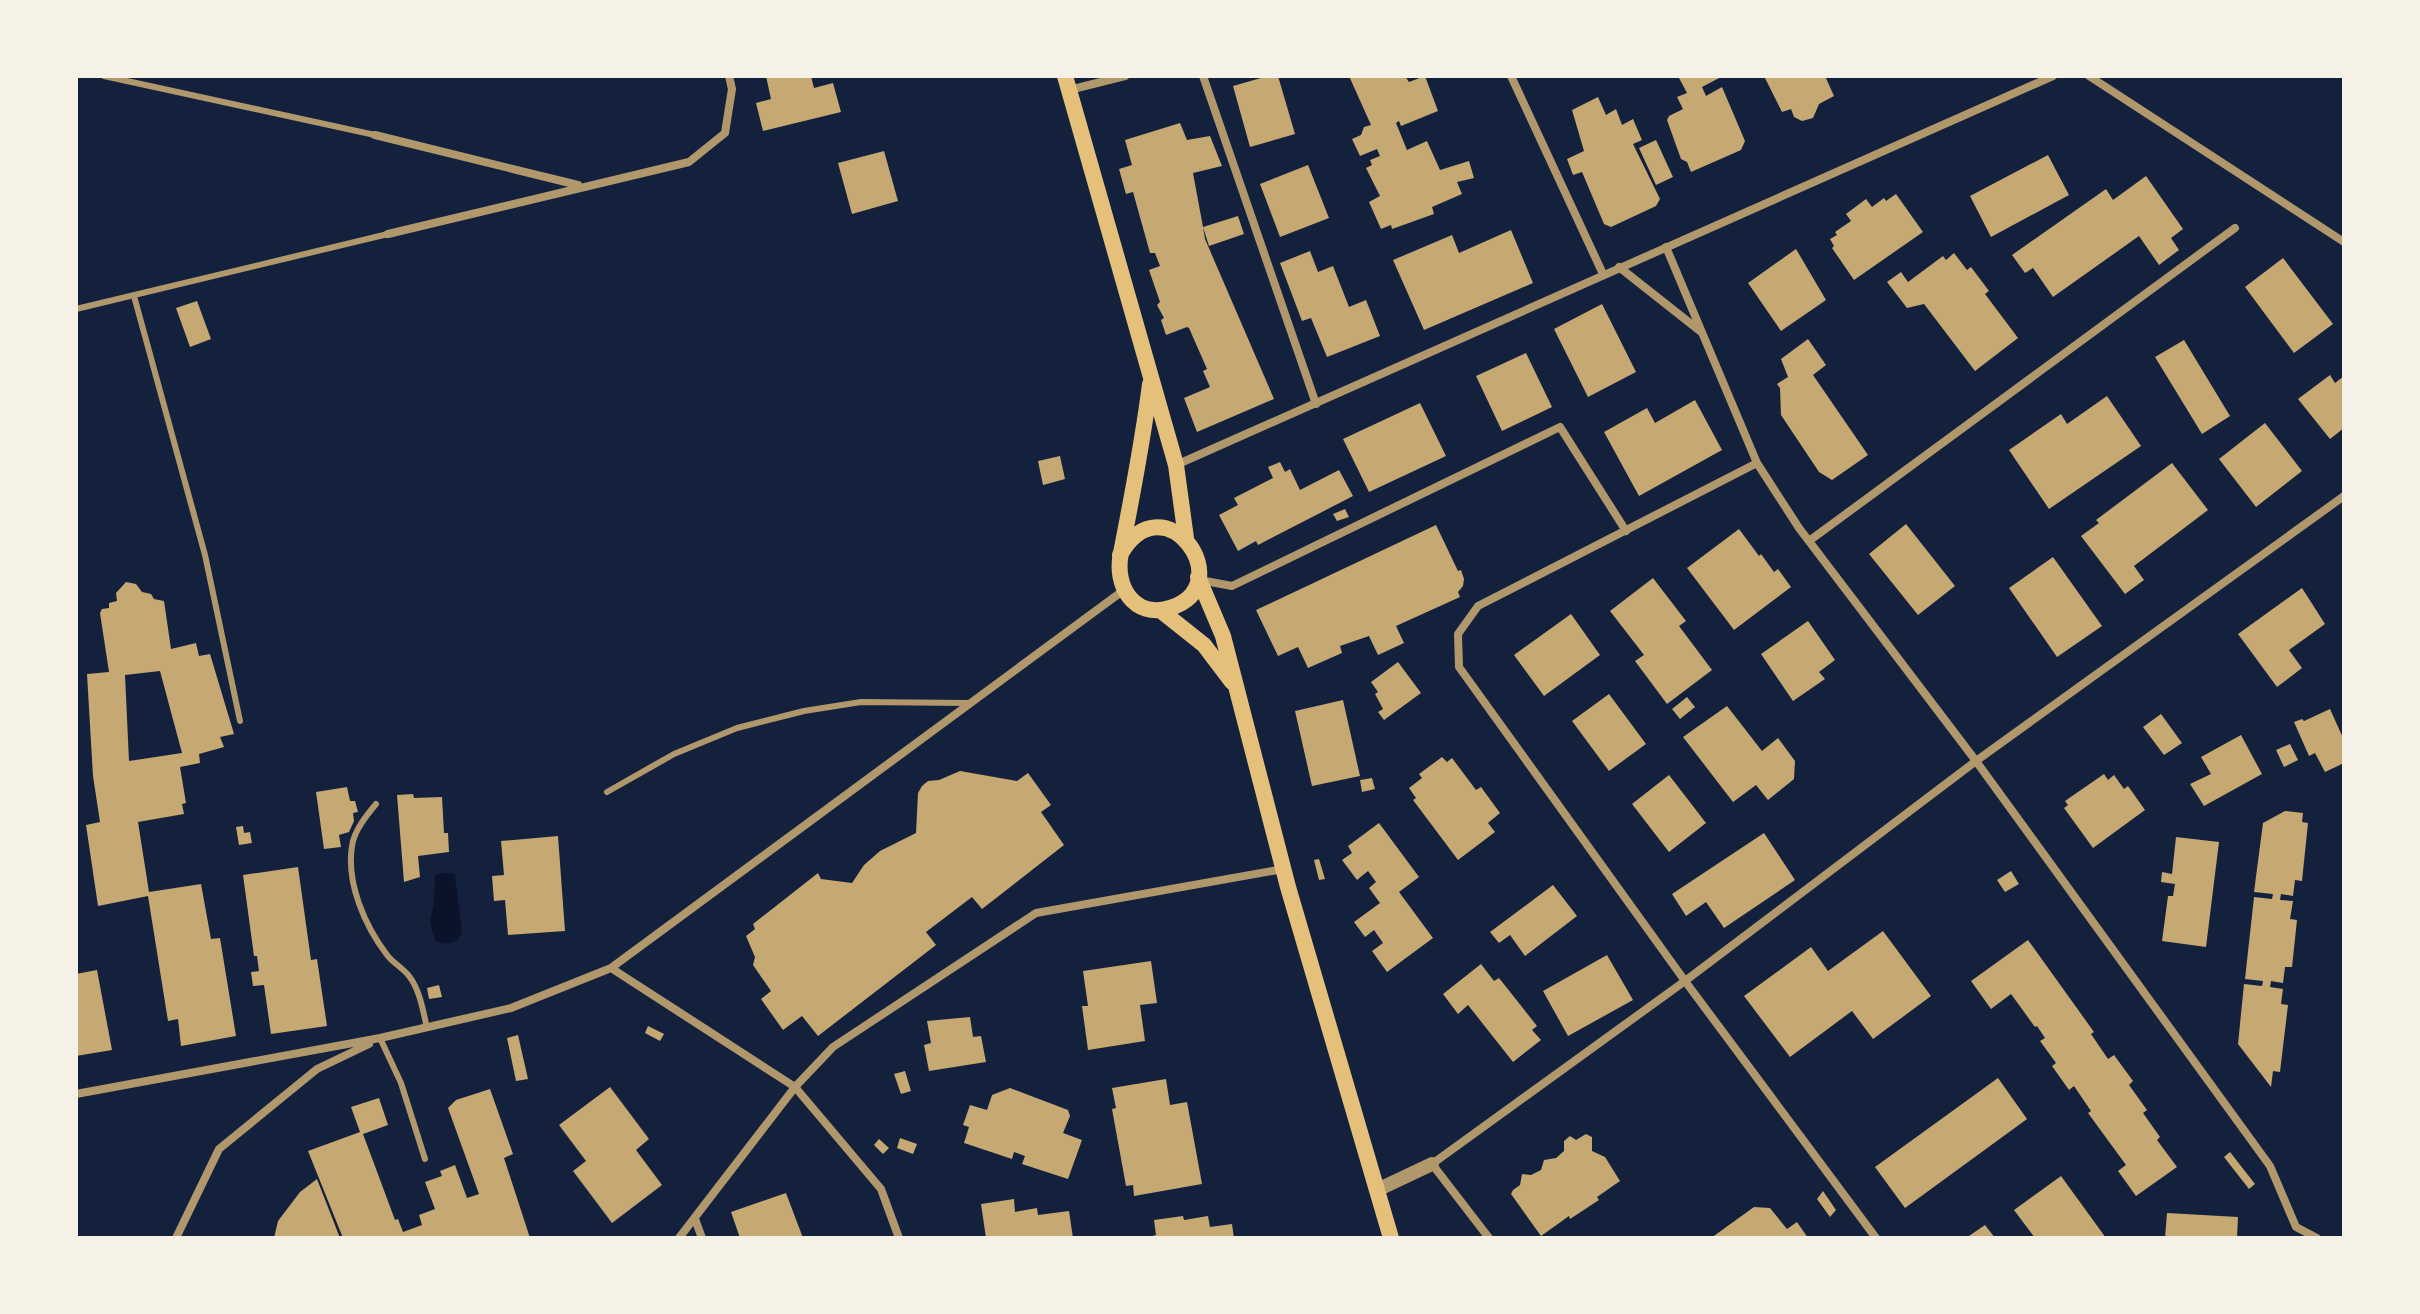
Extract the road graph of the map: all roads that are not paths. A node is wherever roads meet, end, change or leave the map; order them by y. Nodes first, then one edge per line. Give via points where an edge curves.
1 (104, 76) edge
2 (729, 76) edge
3 (1125, 76) edge
4 (1203, 76) edge
5 (1511, 76) edge
6 (2053, 76) edge
7 (2089, 76) edge
8 (1067, 83) edge
9 (375, 135) joint
10 (583, 186) junction
11 (2235, 228) dead end
12 (388, 234) joint
13 (2344, 242) edge
14 (1666, 247) junction
15 (1619, 267) junction
16 (1603, 274) junction
17 (134, 296) junction
18 (76, 309) edge
19 (1702, 332) junction
20 (1151, 375) junction
21 (1316, 404) junction
22 (1757, 463) junction
23 (1176, 465) junction
24 (2344, 496) edge
25 (1626, 531) junction
26 (1186, 538) junction
27 (1809, 541) junction
28 (1120, 555) junction
29 (1199, 578) junction
30 (1124, 590) junction
31 (1160, 610) junction
32 (1238, 689) junction
33 (970, 703) junction
34 (240, 721) dead end
35 (1976, 761) junction
36 (607, 792) dead end
37 (376, 804) dead end
38 (1283, 869) junction
39 (611, 968) junction
40 (1685, 981) junction
41 (427, 1028) junction
42 (380, 1038) junction
43 (795, 1087) junction
44 (76, 1094) edge
45 (425, 1159) dead end
46 (1432, 1164) junction
47 (1377, 1190) junction
48 (695, 1219) junction
49 (2296, 1227) junction
50 (176, 1238) edge
51 (679, 1238) edge
52 (702, 1238) edge
53 (899, 1238) edge
54 (1391, 1238) edge
55 (1489, 1238) edge
56 (1876, 1238) edge
57 (2292, 1238) edge
58 (2317, 1238) edge

1 - 9 lane
2 - 10 street via 725,133 689,162
3 - 8 street
4 - 21 street
5 - 16 street
6 - 14 street
7 - 13 street
8 - 20 main road
9 - 10 street
10 - 12 street
11 - 27 street
12 - 17 lane
14 - 15 street
14 - 19 street
15 - 16 street
15 - 19 street
16 - 21 street
17 - 18 lane
17 - 34 lane via 205,555
19 - 22 street
20 - 23 main road
20 - 28 main road via 1142,451
21 - 23 street
22 - 25 street
22 - 27 street
23 - 26 main road
24 - 35 street
25 - 29 street via 1560,427 1232,586
25 - 40 street via 1478,606 1458,634 1459,667
26 - 28 main road via 1161,528 1148,530
26 - 29 main road via 1195,549
27 - 35 street
28 - 30 main road
29 - 31 main road via 1185,600
29 - 32 main road
30 - 31 main road via 1139,605
30 - 33 street
31 - 32 main road via 1204,645
32 - 38 main road
33 - 36 lane via 861,702 804,711 737,728 674,754
33 - 39 street
35 - 40 street
35 - 49 street via 2270,1166
37 - 41 lane via 352,843 356,895 388,958 409,975
38 - 43 street via 1036,913 833,1047
38 - 47 main road
39 - 41 street via 511,1008
39 - 43 street
40 - 46 street
40 - 56 street
41 - 42 street
42 - 44 street
42 - 45 lane
42 - 50 street via 317,1069 219,1149
43 - 48 street
43 - 53 street via 881,1189
46 - 47 street
46 - 55 street
47 - 54 main road
48 - 51 street
48 - 52 street
49 - 57 street
49 - 58 street

